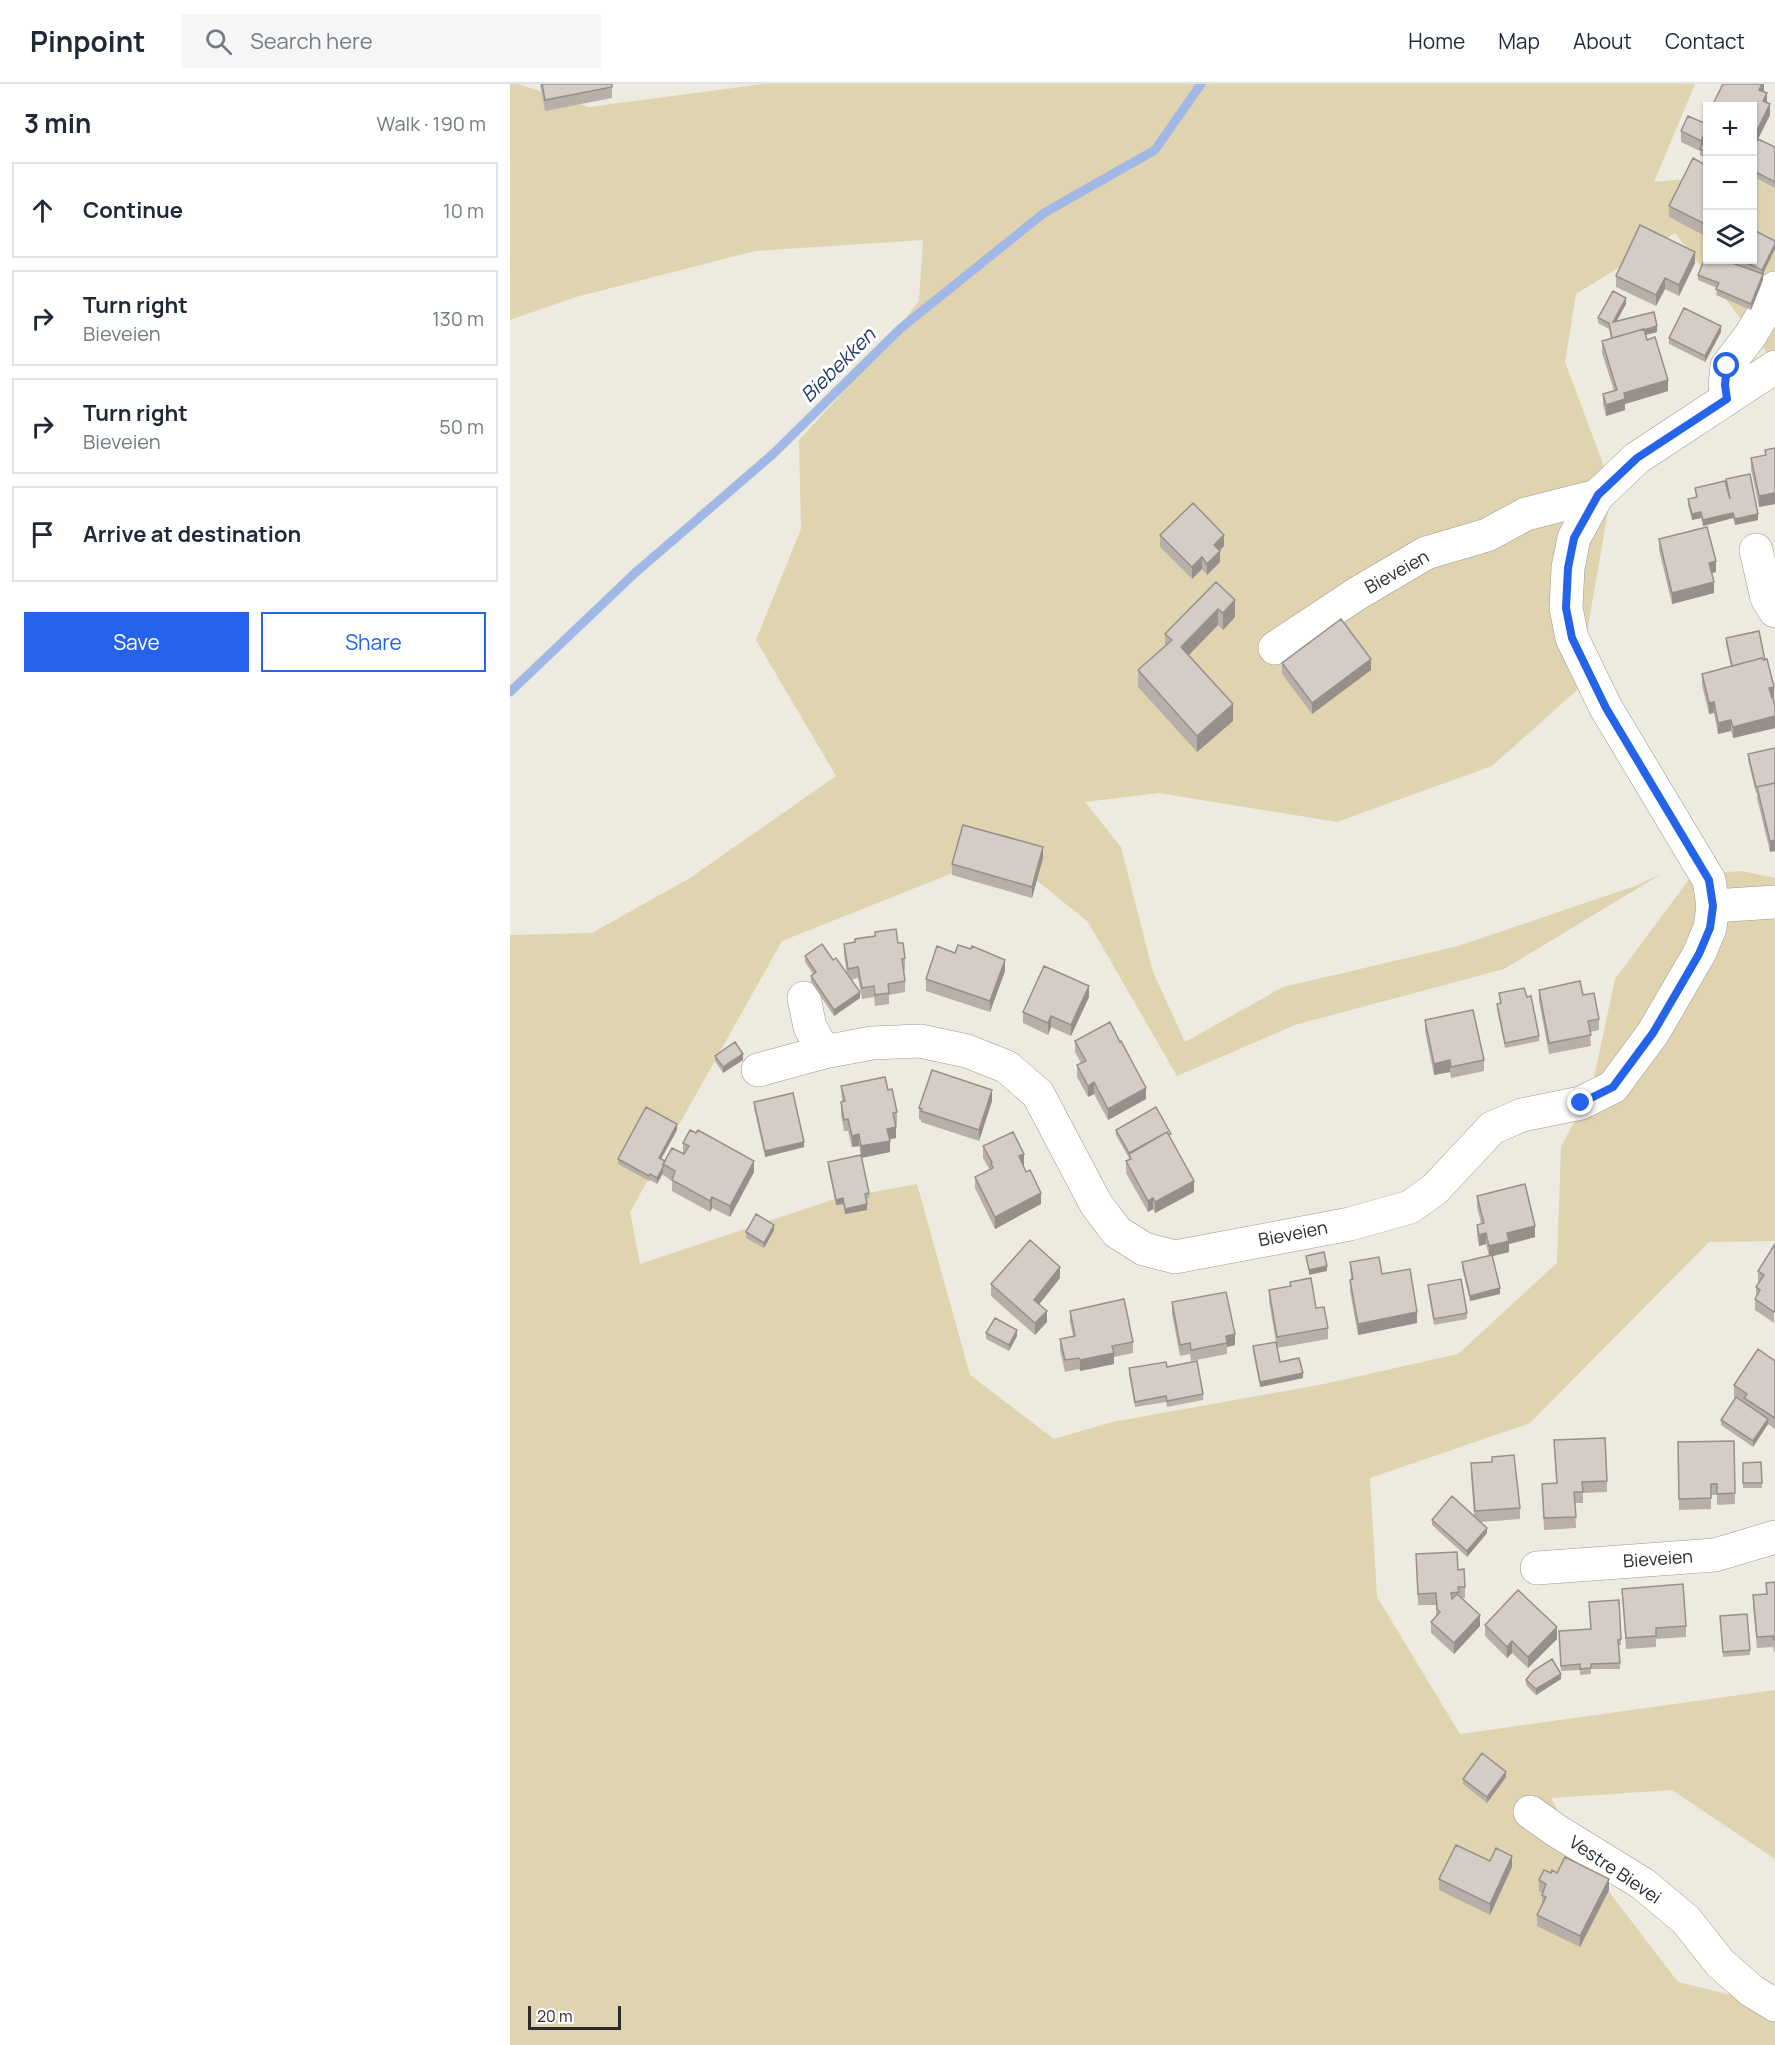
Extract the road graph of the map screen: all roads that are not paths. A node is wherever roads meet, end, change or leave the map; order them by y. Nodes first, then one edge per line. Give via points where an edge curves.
1 (1775, 288) edge
2 (1775, 367) edge
3 (1727, 399) junction
4 (1598, 495) junction
5 (1756, 550) dead end
6 (1775, 611) edge
7 (1275, 648) dead end
8 (1775, 902) edge
9 (1713, 906) junction
10 (804, 998) dead end
11 (824, 1052) junction
12 (758, 1070) dead end
13 (1775, 1537) edge
14 (1537, 1568) dead end
15 (1530, 1812) dead end
16 (1775, 2005) edge

1 - 3 street via 1750,336 1727,366
2 - 3 street, Bieveien
3 - 4 street, Bieveien via 1637,458
4 - 7 street, Bieveien via 1526,514 1487,535 1426,554
4 - 9 street, Bieveien via 1574,538 1568,568 1566,608 1572,638 1606,708 1709,880
5 - 6 street via 1767,598
8 - 9 street
9 - 11 street, Bieveien via 1710,928 1699,954 1653,1033 1613,1087 1581,1103 1522,1115 1492,1128 1436,1189 1410,1207 1350,1224 1175,1257 1144,1249 1117,1232 1096,1204 1038,1094 1007,1067 967,1051 920,1041 872,1043
10 - 11 street via 810,1028
11 - 12 street, Bieveien
13 - 14 street, Bieveien via 1715,1555
15 - 16 street, Vestre Bievei via 1643,1884 1686,1920 1720,1963

